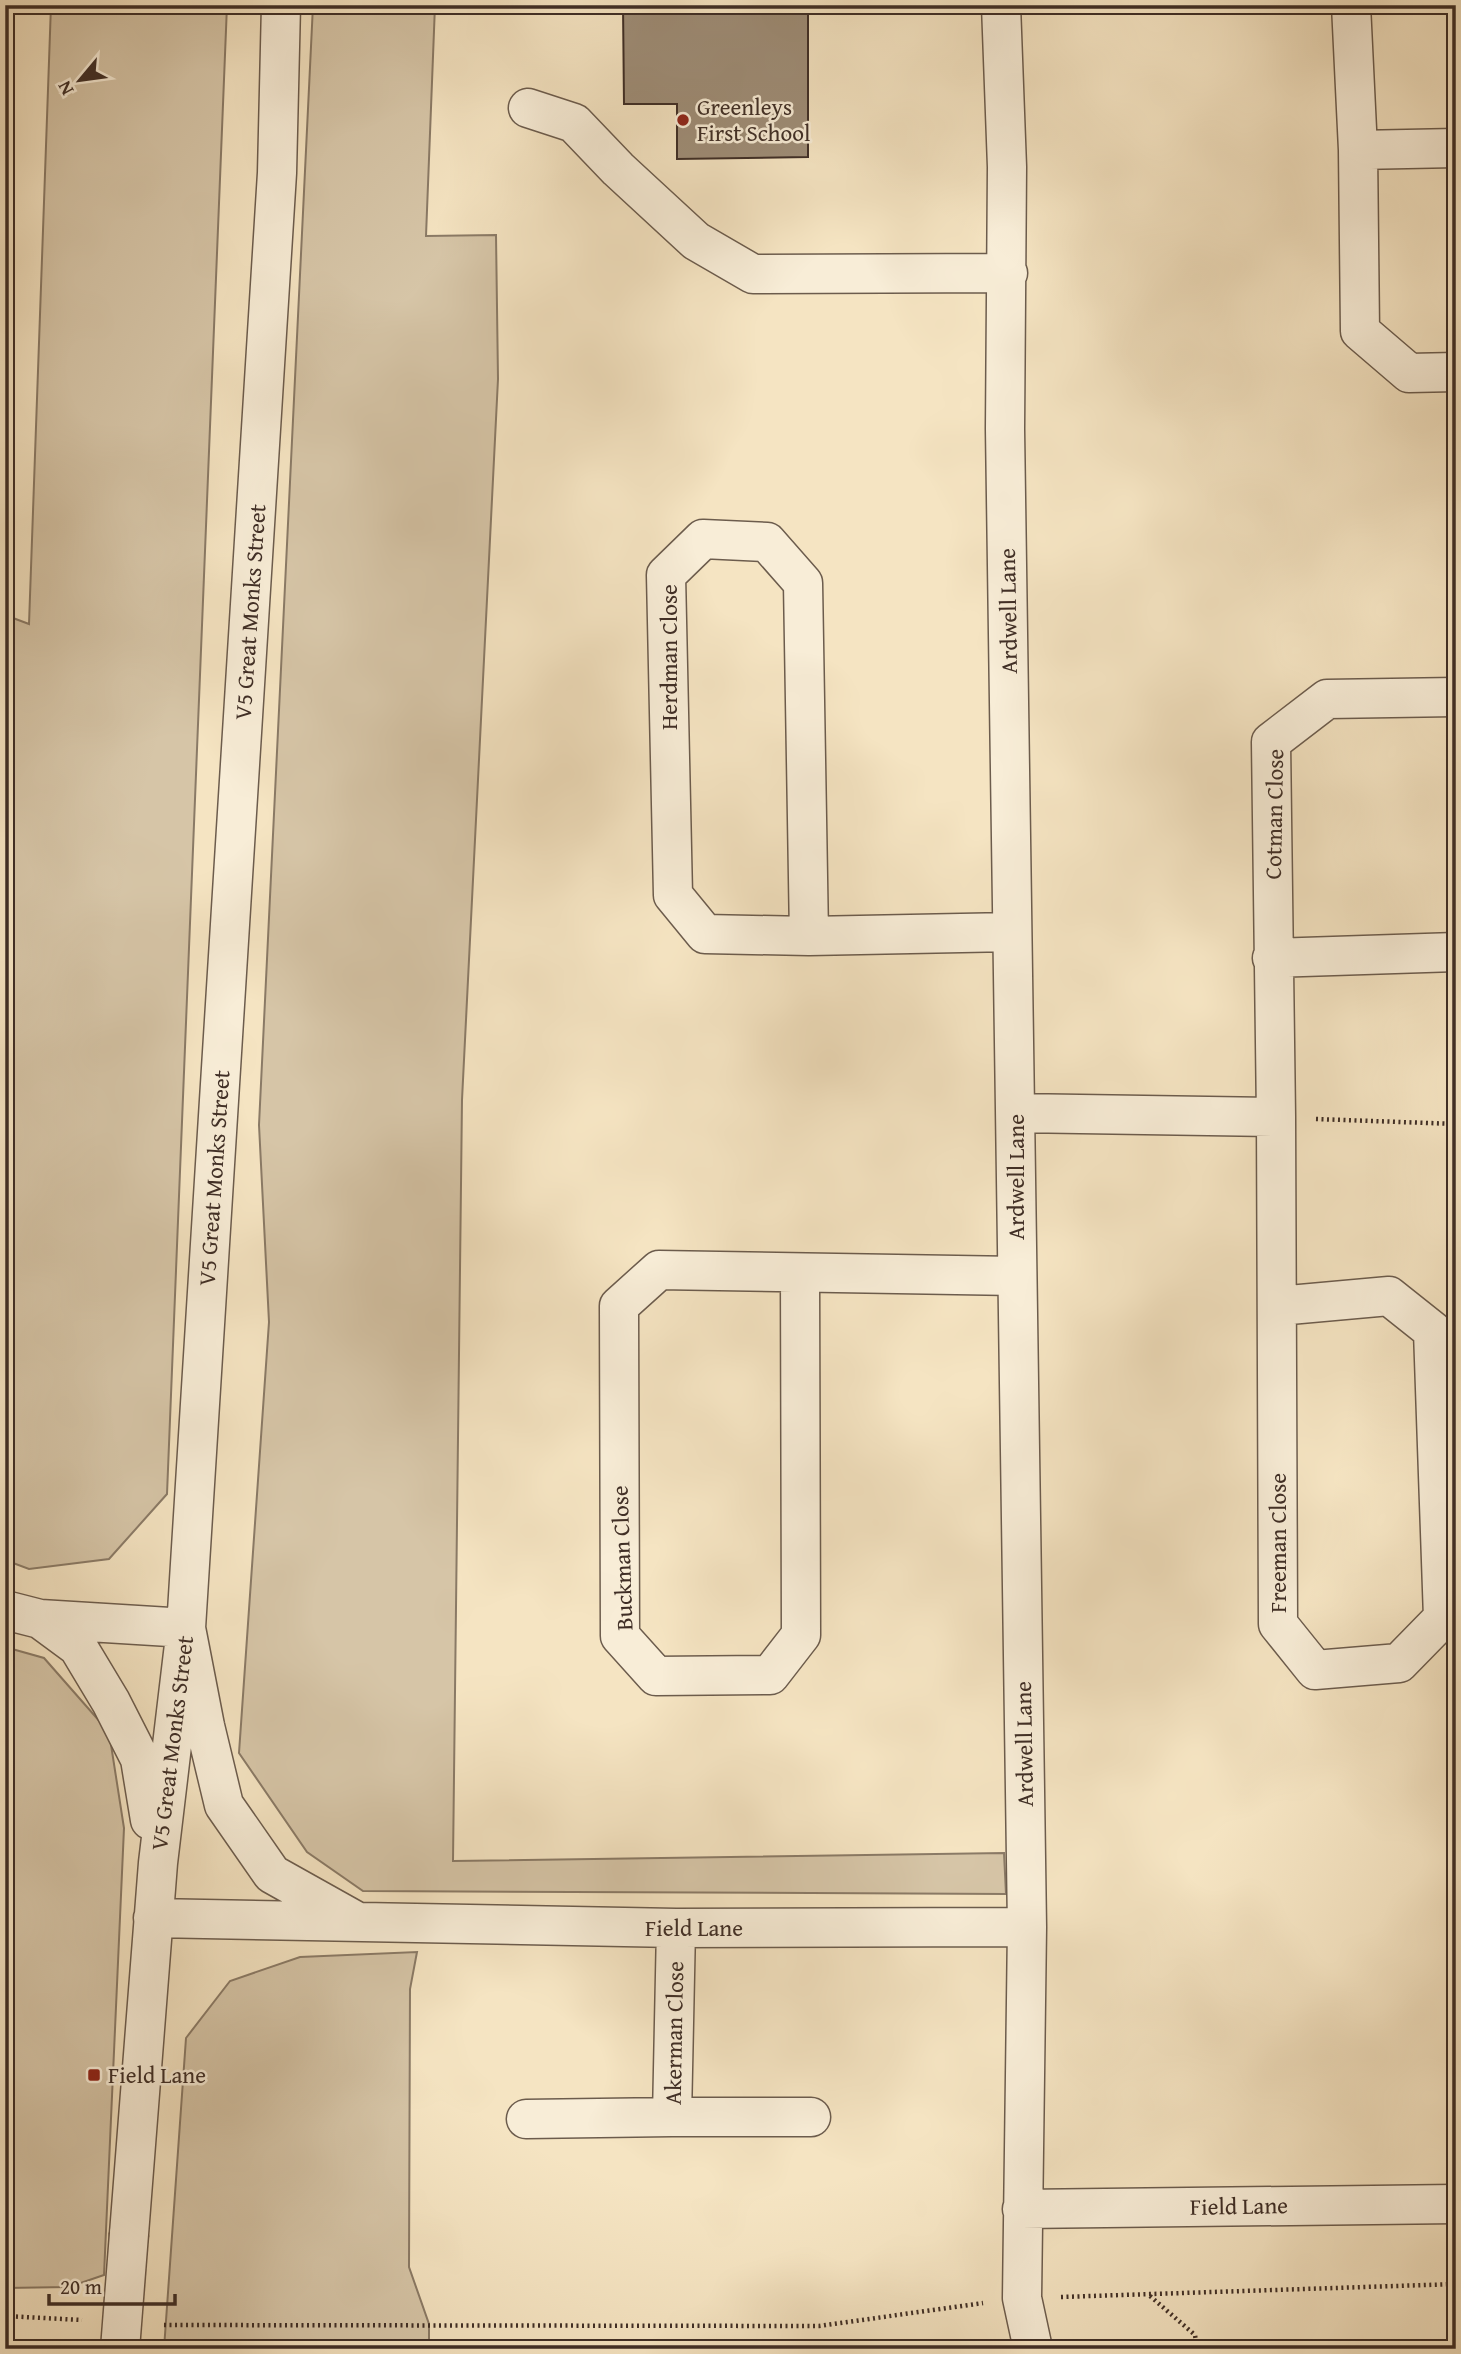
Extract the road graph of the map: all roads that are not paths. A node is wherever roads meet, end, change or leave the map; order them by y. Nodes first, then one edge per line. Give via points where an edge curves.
1 (281, 5) edge
2 (1001, 5) edge
3 (1351, 5) edge
4 (528, 108) dead end
5 (1456, 148) edge
6 (1358, 150) junction
7 (1008, 273) junction
8 (1456, 372) edge
9 (1456, 697) edge
10 (1012, 932) junction
11 (809, 936) junction
12 (1456, 953) edge
13 (1272, 958) junction
14 (1016, 1113) junction
15 (1276, 1117) junction
16 (800, 1274) junction
17 (1016, 1276) junction
18 (1278, 1306) junction
19 (23, 1615) edge
20 (186, 1628) junction
21 (158, 1863) junction
22 (153, 1918) junction
23 (361, 1923) junction
24 (1027, 1927) junction
25 (676, 1928) junction
26 (672, 2117) junction
27 (811, 2117) dead end
28 (526, 2119) dead end
29 (1456, 2204) edge
30 (1022, 2209) junction
31 (120, 2349) edge
32 (1033, 2349) edge

1 - 20 street, V5 Great Monks Street via 278,173
2 - 7 street, Ardwell Lane
3 - 6 street
4 - 7 street via 574,122 695,241 753,274
5 - 6 street
6 - 8 street via 1360,331 1409,373
7 - 10 street, Ardwell Lane via 1005,429
9 - 13 street, Cotman Close via 1327,699 1271,742
10 - 11 street, Herdman Close
10 - 14 street, Ardwell Lane
11 - 11 street, Herdman Close via 705,934 673,895 666,575 703,539 767,542 803,583
12 - 13 street
13 - 15 street, Cotman Close
14 - 15 street
14 - 17 street, Ardwell Lane
15 - 18 street, Freeman Close
16 - 16 street, Buckman Close via 659,1270 619,1306 620,1636 656,1676 770,1675 802,1635
16 - 17 street, Buckman Close
17 - 24 street, Ardwell Lane
18 - 18 street, Freeman Close via 1278,1624 1315,1670 1399,1664 1443,1618 1433,1331 1389,1296
19 - 20 street
19 - 21 street via 78,1647 111,1702 140,1759
20 - 21 street, V5 Great Monks Street
20 - 23 street, Field Lane via 224,1805 272,1874
21 - 22 street, V5 Great Monks Street
22 - 23 street, Field Lane
22 - 31 street, V5 Great Monks Street, bridge
23 - 25 street, Field Lane
24 - 25 street, Field Lane
24 - 30 street, Ardwell Lane
25 - 26 street, Akerman Close
26 - 27 street
26 - 28 street, Akerman Close
29 - 30 street, Field Lane
30 - 32 street, Ardwell Lane via 1022,2298

